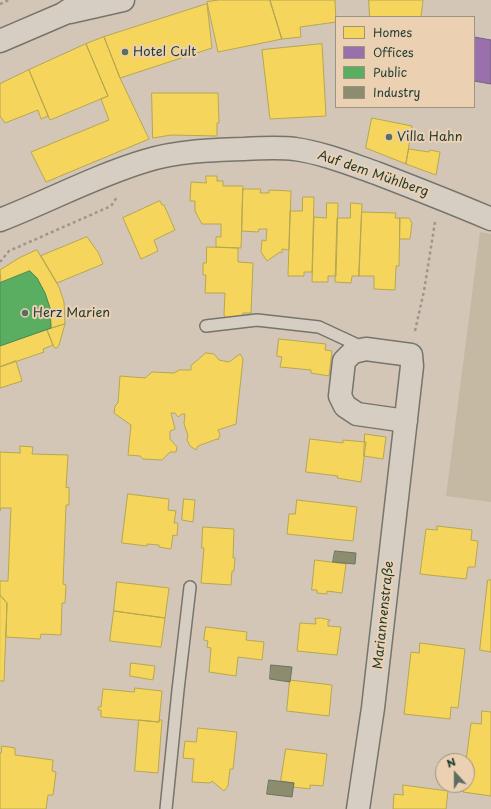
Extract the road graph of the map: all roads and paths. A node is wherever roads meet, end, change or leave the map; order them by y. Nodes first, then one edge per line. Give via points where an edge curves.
1 (9, 0) edge
2 (84, 0) edge
3 (123, 0) edge
4 (0, 4) edge
5 (63, 14) junction
6 (0, 41) edge
7 (120, 194) dead end
8 (440, 197) junction
9 (491, 202) edge
10 (491, 219) edge
11 (0, 220) edge
12 (430, 248) dead end
13 (0, 262) edge
14 (206, 326) dead end
15 (366, 349) junction
16 (411, 355) junction
17 (406, 421) junction
18 (190, 587) dead end
19 (166, 809) edge
20 (358, 809) edge

1 - 4 path
2 - 5 street
3 - 5 street
5 - 6 street
7 - 13 path via 111,206 9,251
8 - 9 street
8 - 10 street, Auf dem Mühlberg
8 - 11 street, Auf dem Mühlberg via 334,158 295,149 210,150 146,160
12 - 16 path
14 - 15 lane via 257,320 319,327
15 - 16 street
15 - 17 street via 353,352 344,361 340,396 345,406 357,414
16 - 17 street, Mariannenstraße
17 - 20 street, Mariannenstraße via 373,708
18 - 19 lane

